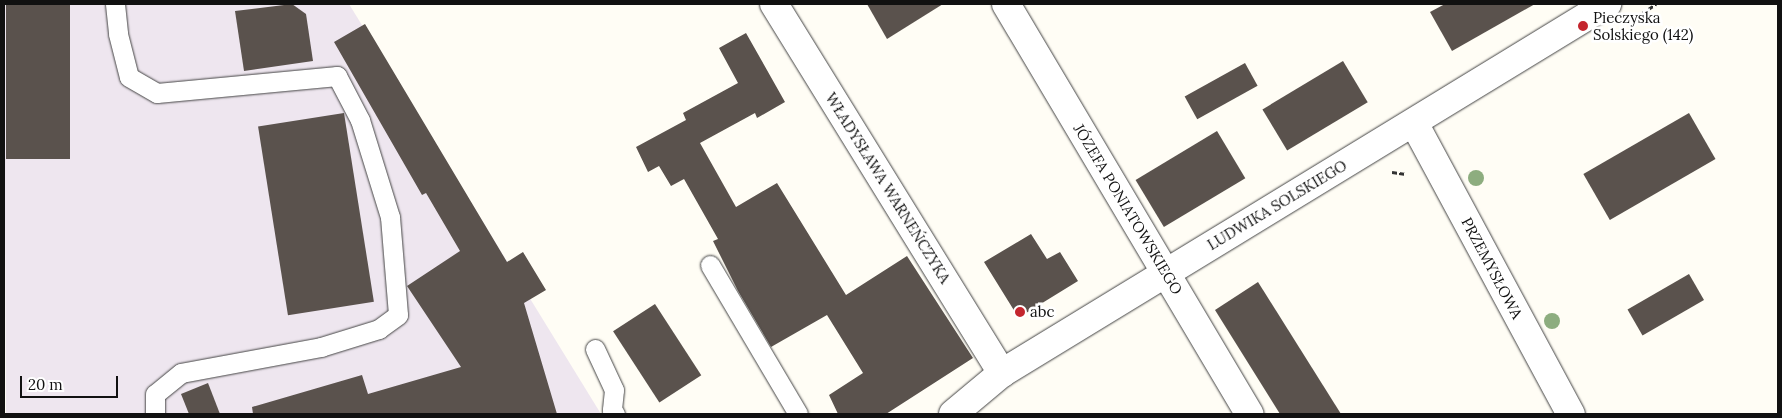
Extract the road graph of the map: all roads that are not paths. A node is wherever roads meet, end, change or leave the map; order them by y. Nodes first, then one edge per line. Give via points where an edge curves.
1 (115, 4) edge
2 (774, 4) edge
3 (1006, 4) edge
4 (1607, 4) edge
5 (1414, 123) junction
6 (710, 265) dead end
7 (1166, 272) junction
8 (594, 349) dead end
9 (1002, 373) junction
10 (155, 414) edge
11 (615, 414) edge
12 (798, 414) edge
13 (953, 414) edge
14 (1249, 414) edge
15 (1571, 414) edge

1 - 10 lane via 118,34 129,77 157,93 337,76 360,120 390,216 398,315 379,329 321,347 181,373 155,394
2 - 9 street, WŁADYSŁAWA WARNEŃCZYKA
3 - 7 street, JÓZEFA PONIATOWSKIEGO
4 - 5 street, LUDWIKA SOLSKIEGO
5 - 7 street, LUDWIKA SOLSKIEGO
5 - 15 street, PRZEMYSŁOWA
6 - 12 lane
7 - 9 street, LUDWIKA SOLSKIEGO
7 - 14 street, JÓZEFA PONIATOWSKIEGO
8 - 11 lane via 614,390 612,410
9 - 13 street, LUDWIKA SOLSKIEGO

